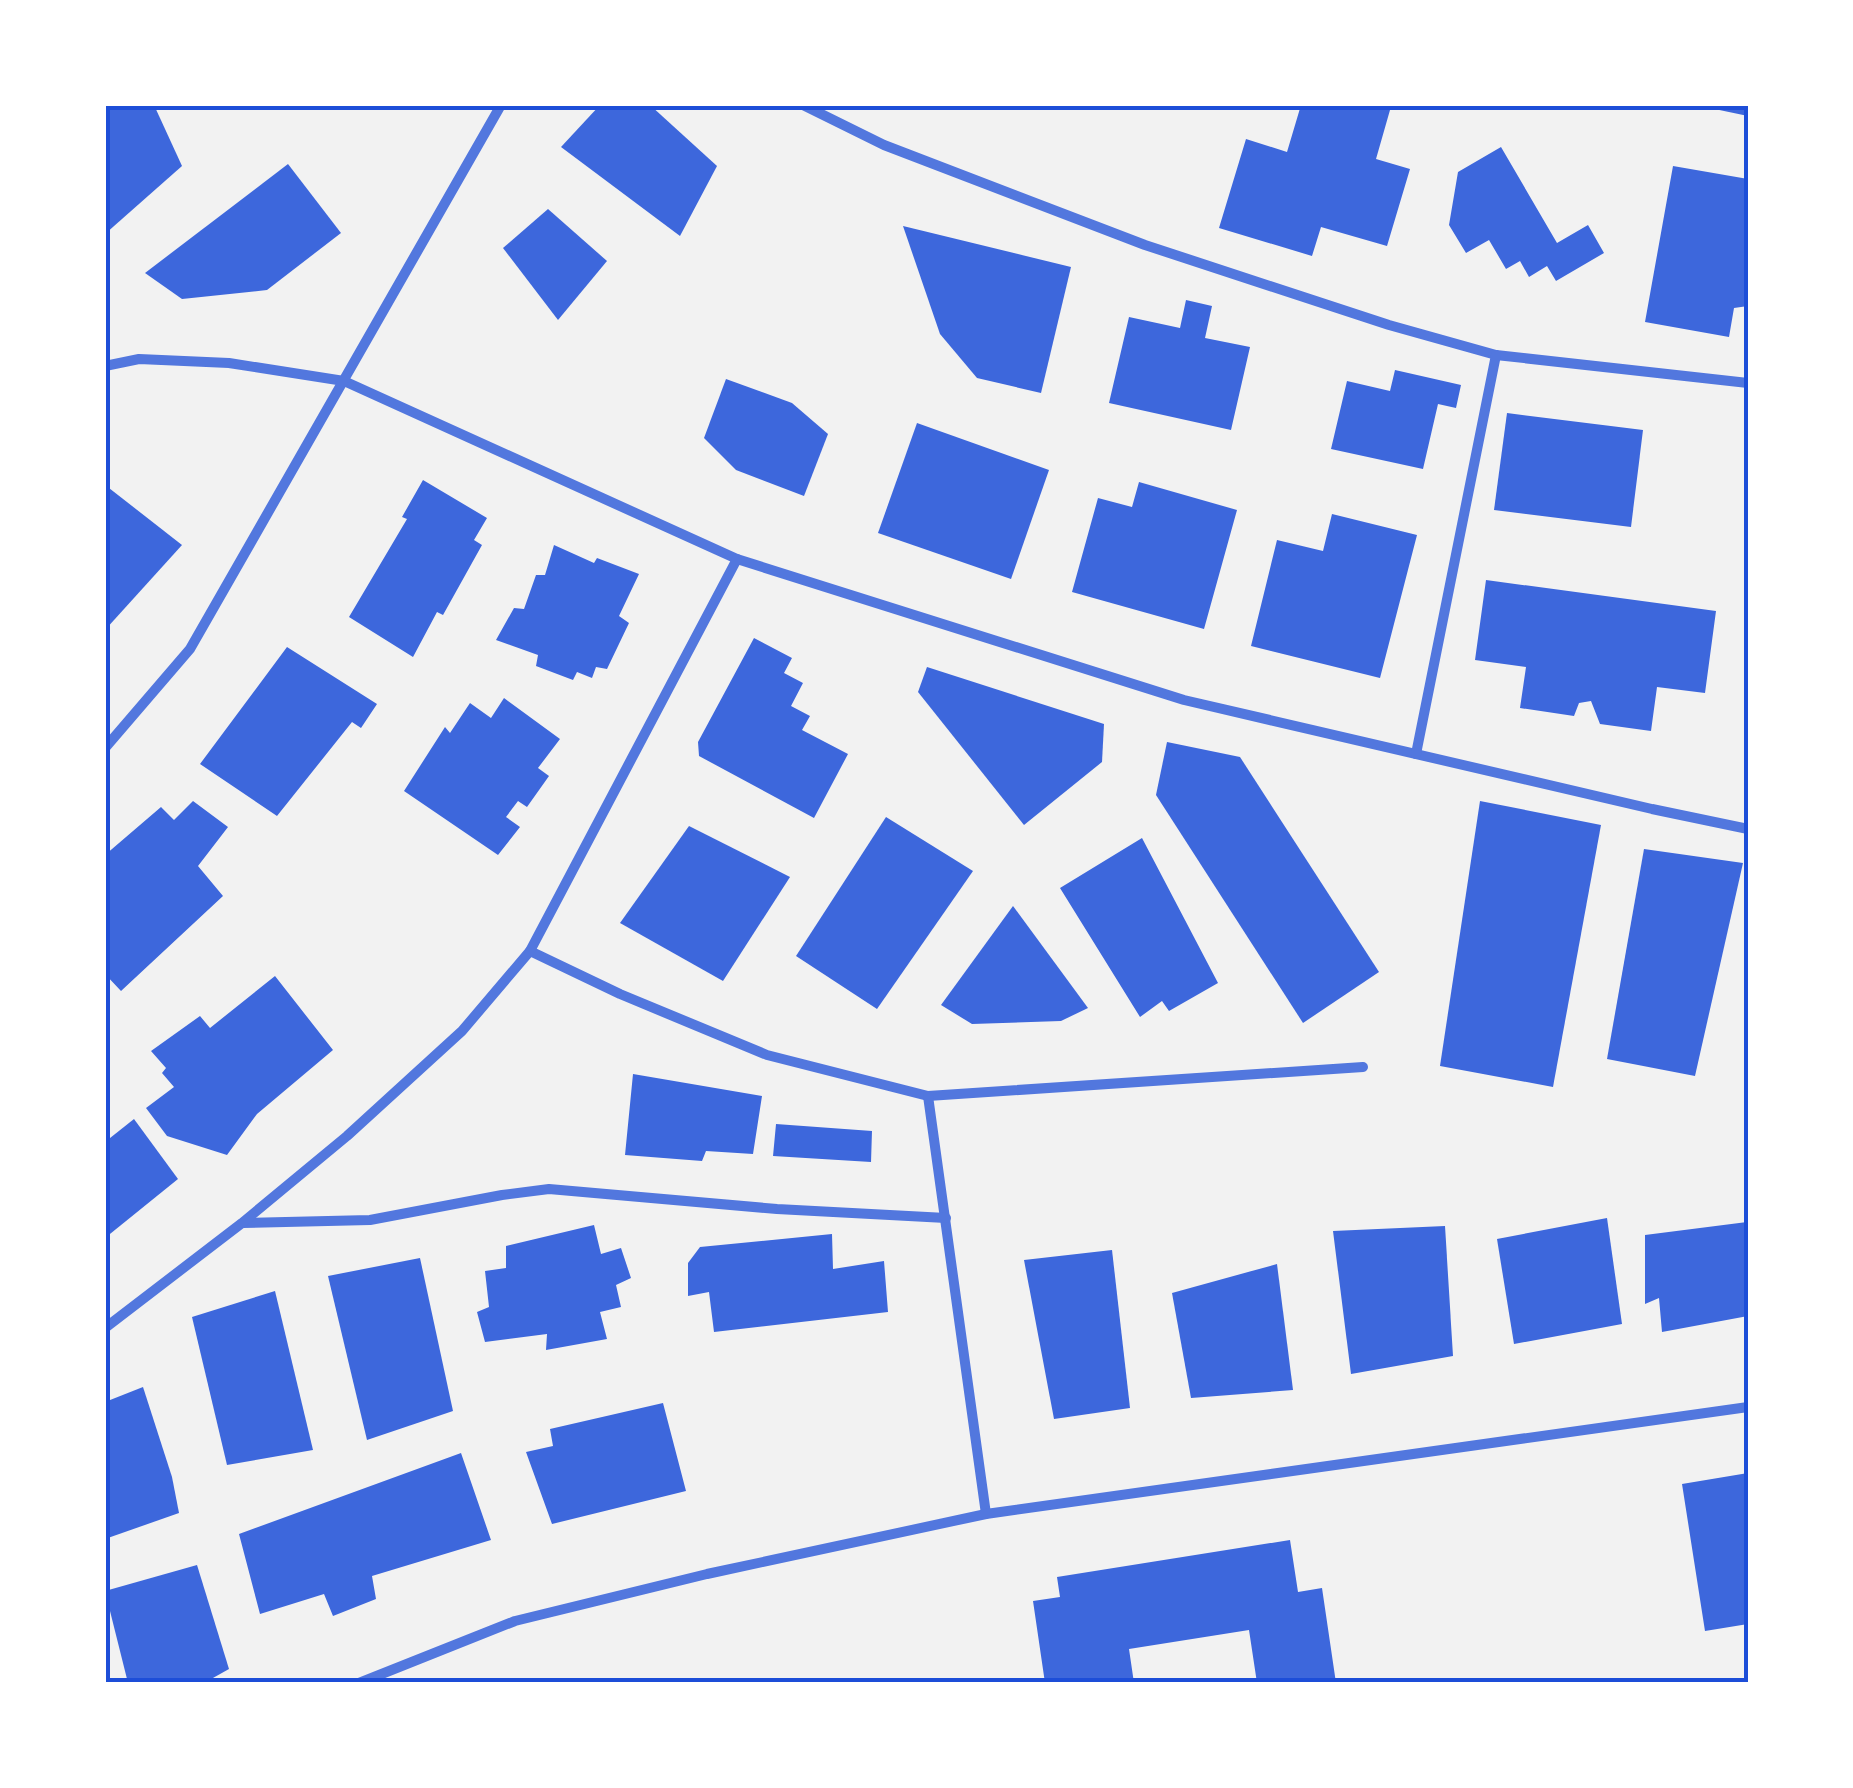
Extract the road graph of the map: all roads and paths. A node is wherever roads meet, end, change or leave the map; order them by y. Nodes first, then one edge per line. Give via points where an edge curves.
1 (501, 105) edge
2 (803, 105) edge
3 (1496, 354) junction
4 (105, 366) edge
5 (344, 381) junction
6 (1748, 383) edge
7 (737, 559) junction
8 (105, 748) edge
9 (1416, 754) junction
10 (1748, 828) edge
11 (530, 951) junction
12 (1363, 1067) dead end
13 (928, 1096) junction
14 (946, 1218) junction
15 (242, 1223) junction
16 (105, 1328) edge
17 (1748, 1407) edge
18 (986, 1514) junction
19 (358, 1683) edge

1 - 5 street
2 - 3 street via 884,145 1145,246
3 - 6 street
3 - 9 street
4 - 5 street via 140,359 229,363
5 - 7 street
5 - 8 street via 190,649
7 - 9 street via 1184,700
7 - 11 street
9 - 10 street
11 - 13 street via 767,1055
11 - 15 street via 462,1031
12 - 13 street
13 - 14 street
14 - 15 street via 549,1189 370,1220
14 - 18 street
15 - 16 street
17 - 18 street
18 - 19 street via 515,1620

